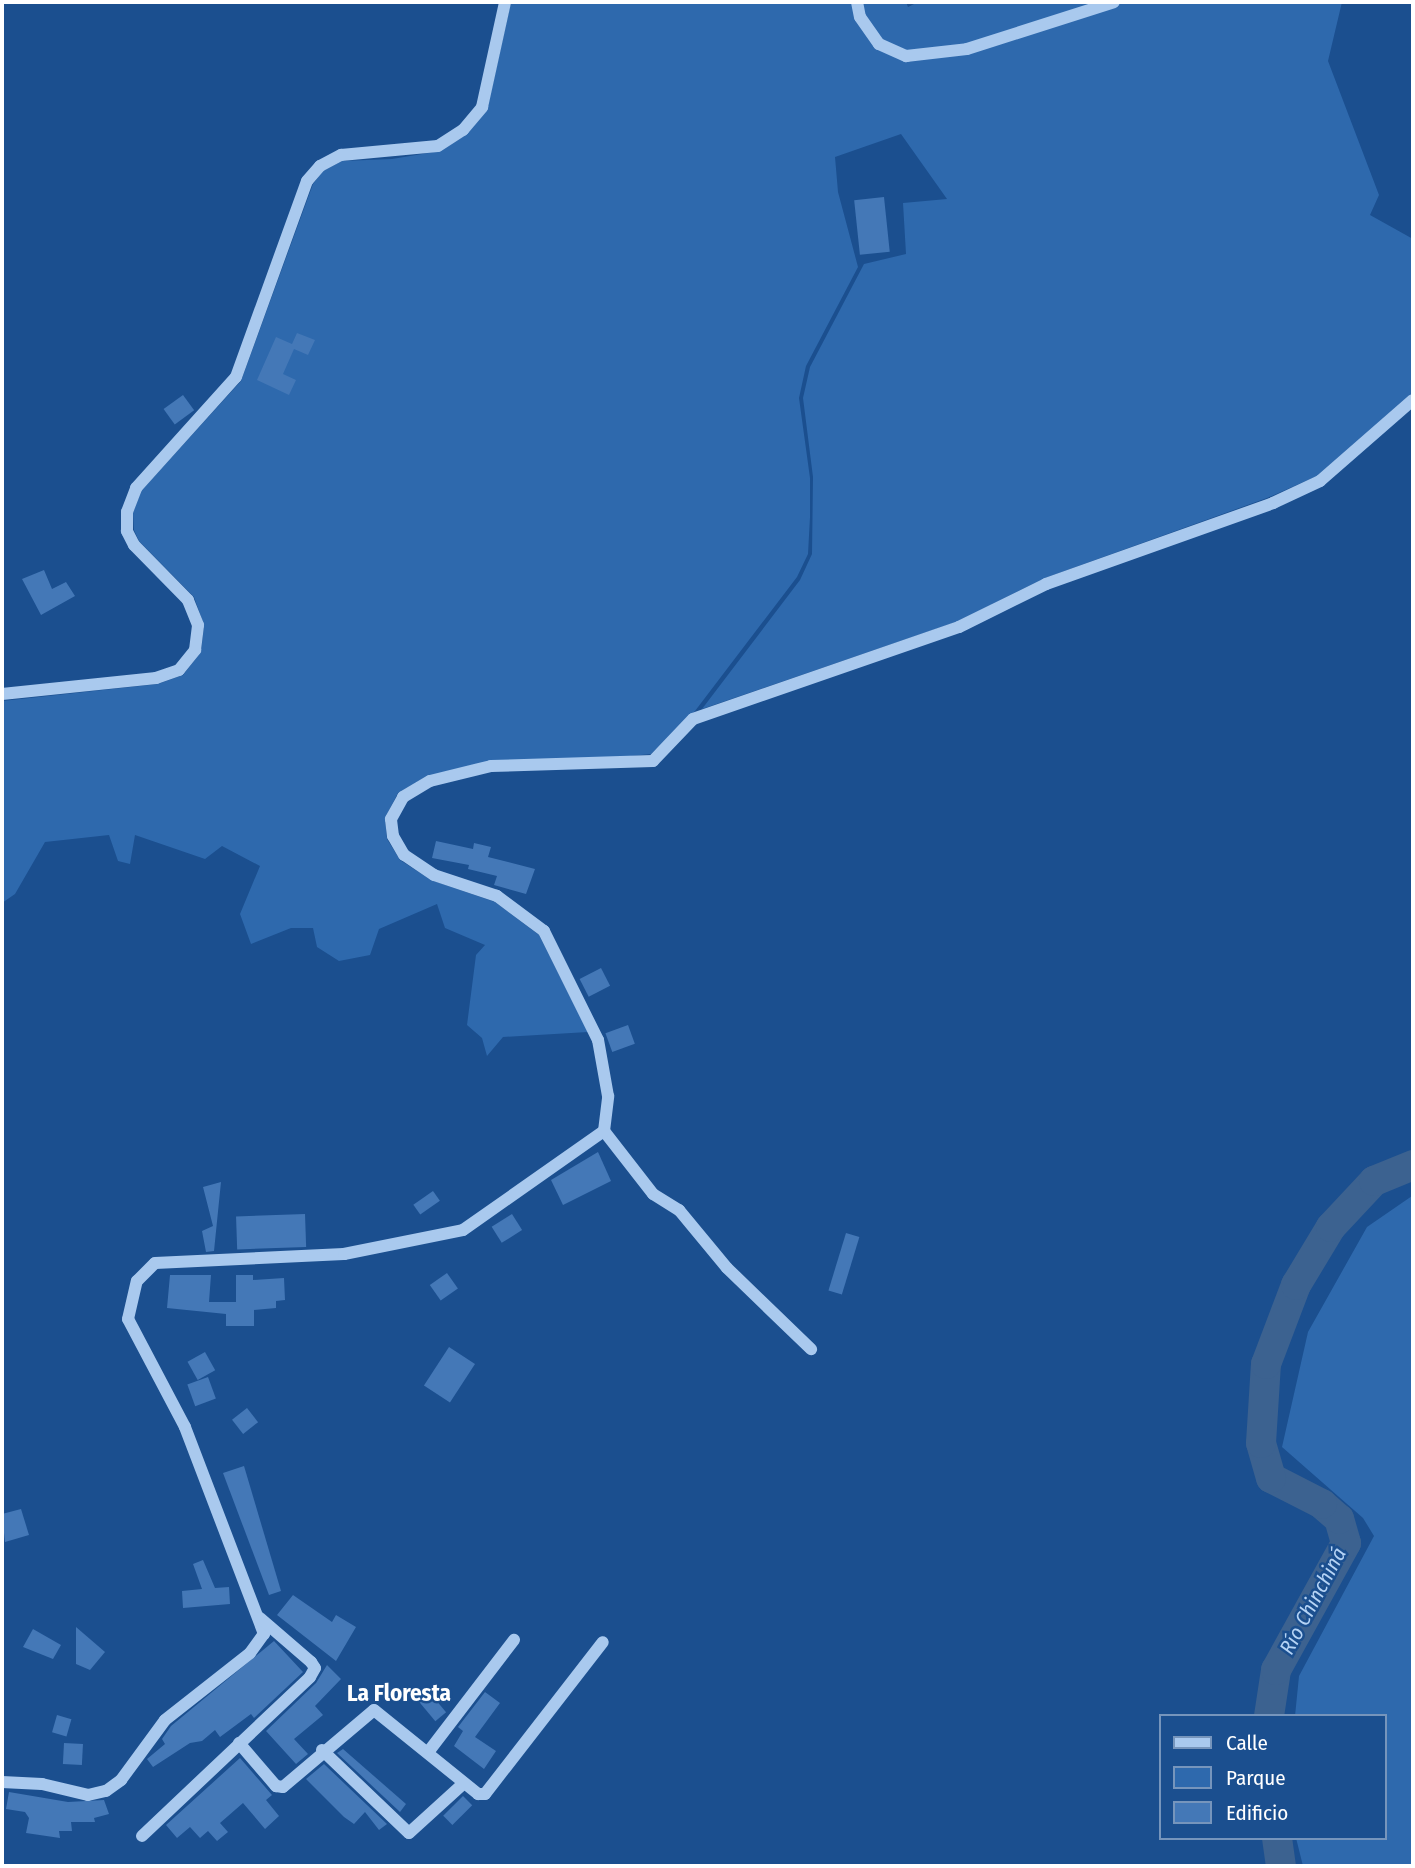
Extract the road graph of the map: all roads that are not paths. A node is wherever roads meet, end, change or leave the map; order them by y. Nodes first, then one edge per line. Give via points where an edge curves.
1 (505, 2) edge
2 (857, 2) edge
3 (1114, 2) edge
4 (1413, 400) edge
5 (2, 694) edge
6 (604, 1131) junction
7 (811, 1349) dead end
8 (260, 1618) junction
9 (514, 1640) dead end
10 (603, 1642) dead end
11 (239, 1743) junction
12 (322, 1749) junction
13 (429, 1751) junction
14 (2, 1782) edge
15 (464, 1783) junction
16 (142, 1836) dead end

1 - 5 street via 482,107 463,130 438,146 341,155 320,166 307,181 236,377 136,488 127,512 127,531 134,545 188,600 198,625 195,650 179,670 156,678
2 - 3 street via 860,17 879,44 906,56 967,49
4 - 6 street via 1320,481 1273,503 1046,584 959,627 693,719 653,761 491,766 430,781 403,797 391,819 393,836 404,855 434,875 497,896 544,931 598,1040 608,1096
6 - 7 street via 653,1194 679,1210 727,1268
6 - 8 street via 463,1230 344,1254 155,1264 137,1281 128,1319 185,1427
8 - 11 street via 314,1668
8 - 14 street via 264,1634 250,1653 165,1720 121,1780 106,1791 88,1796 42,1784
9 - 13 street
10 - 15 street via 491,1790 478,1794
11 - 12 street via 276,1786 291,1783
11 - 16 street
12 - 13 street via 374,1710
12 - 15 street via 409,1833
13 - 15 street

